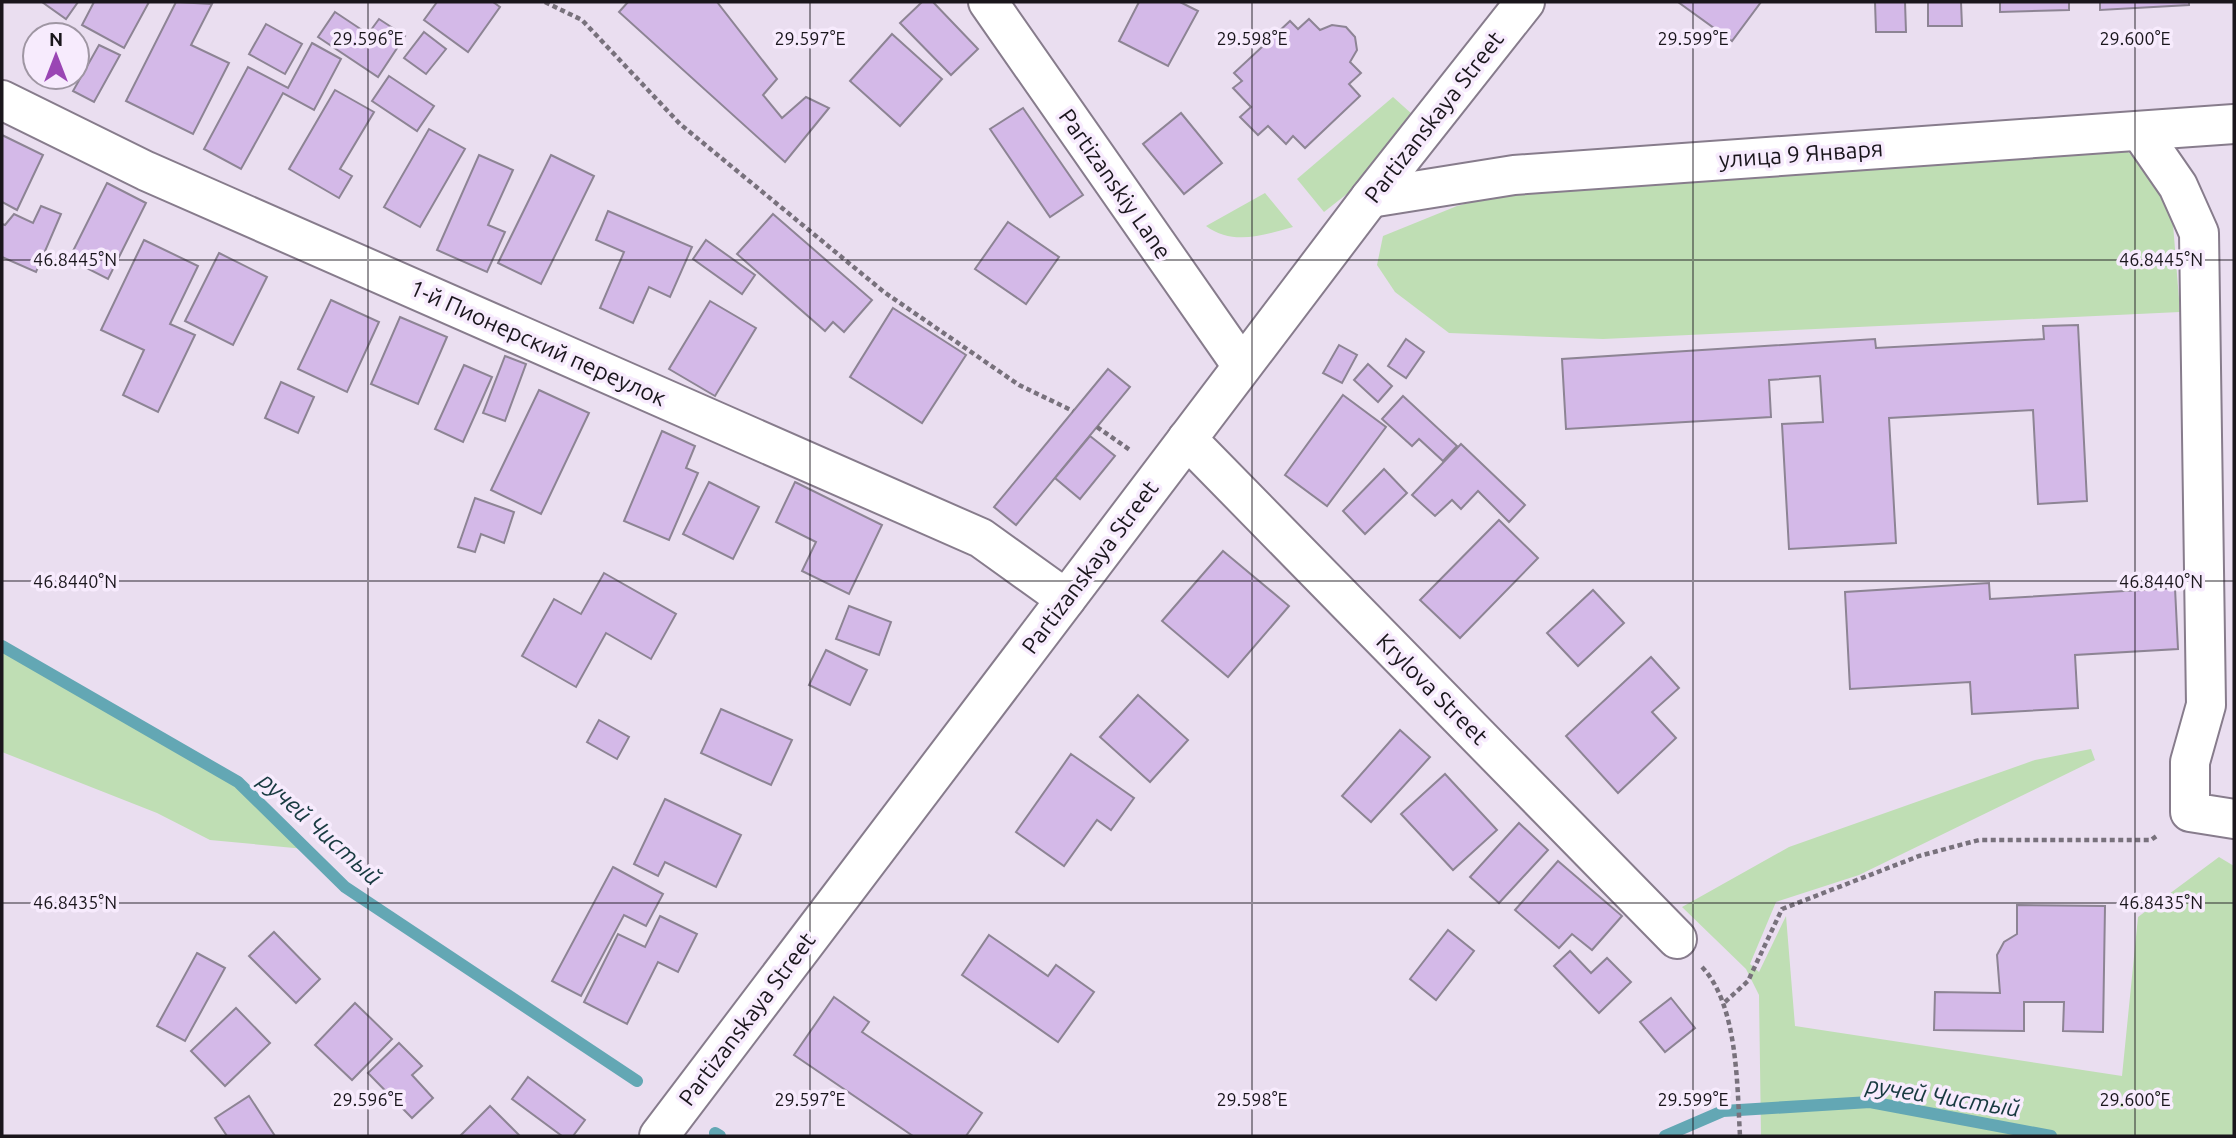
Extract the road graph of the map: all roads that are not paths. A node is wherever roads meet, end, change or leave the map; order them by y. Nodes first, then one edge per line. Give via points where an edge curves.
1 (988, 2) edge
2 (1525, 2) edge
3 (2, 100) edge
4 (2234, 124) edge
5 (2140, 131) junction
6 (1370, 198) junction
7 (1242, 366) junction
8 (1187, 439) junction
9 (1066, 599) junction
10 (2234, 819) edge
11 (1677, 939) road end
12 (659, 1136) edge

1 - 7 street, Partizanskiy Lane
2 - 6 street, Partizanskaya Street
3 - 9 street, 1-й Пионерский переулок via 146,171 981,538
4 - 5 street, улица 9 Января
5 - 6 street, улица 9 Января via 1514,174
5 - 10 street via 2178,186 2199,233 2206,705 2190,762 2190,812
6 - 7 street, Partizanskaya Street
7 - 8 street, Partizanskaya Street
8 - 9 street, Partizanskaya Street
8 - 11 street, Krylova Street
9 - 12 street, Partizanskaya Street

